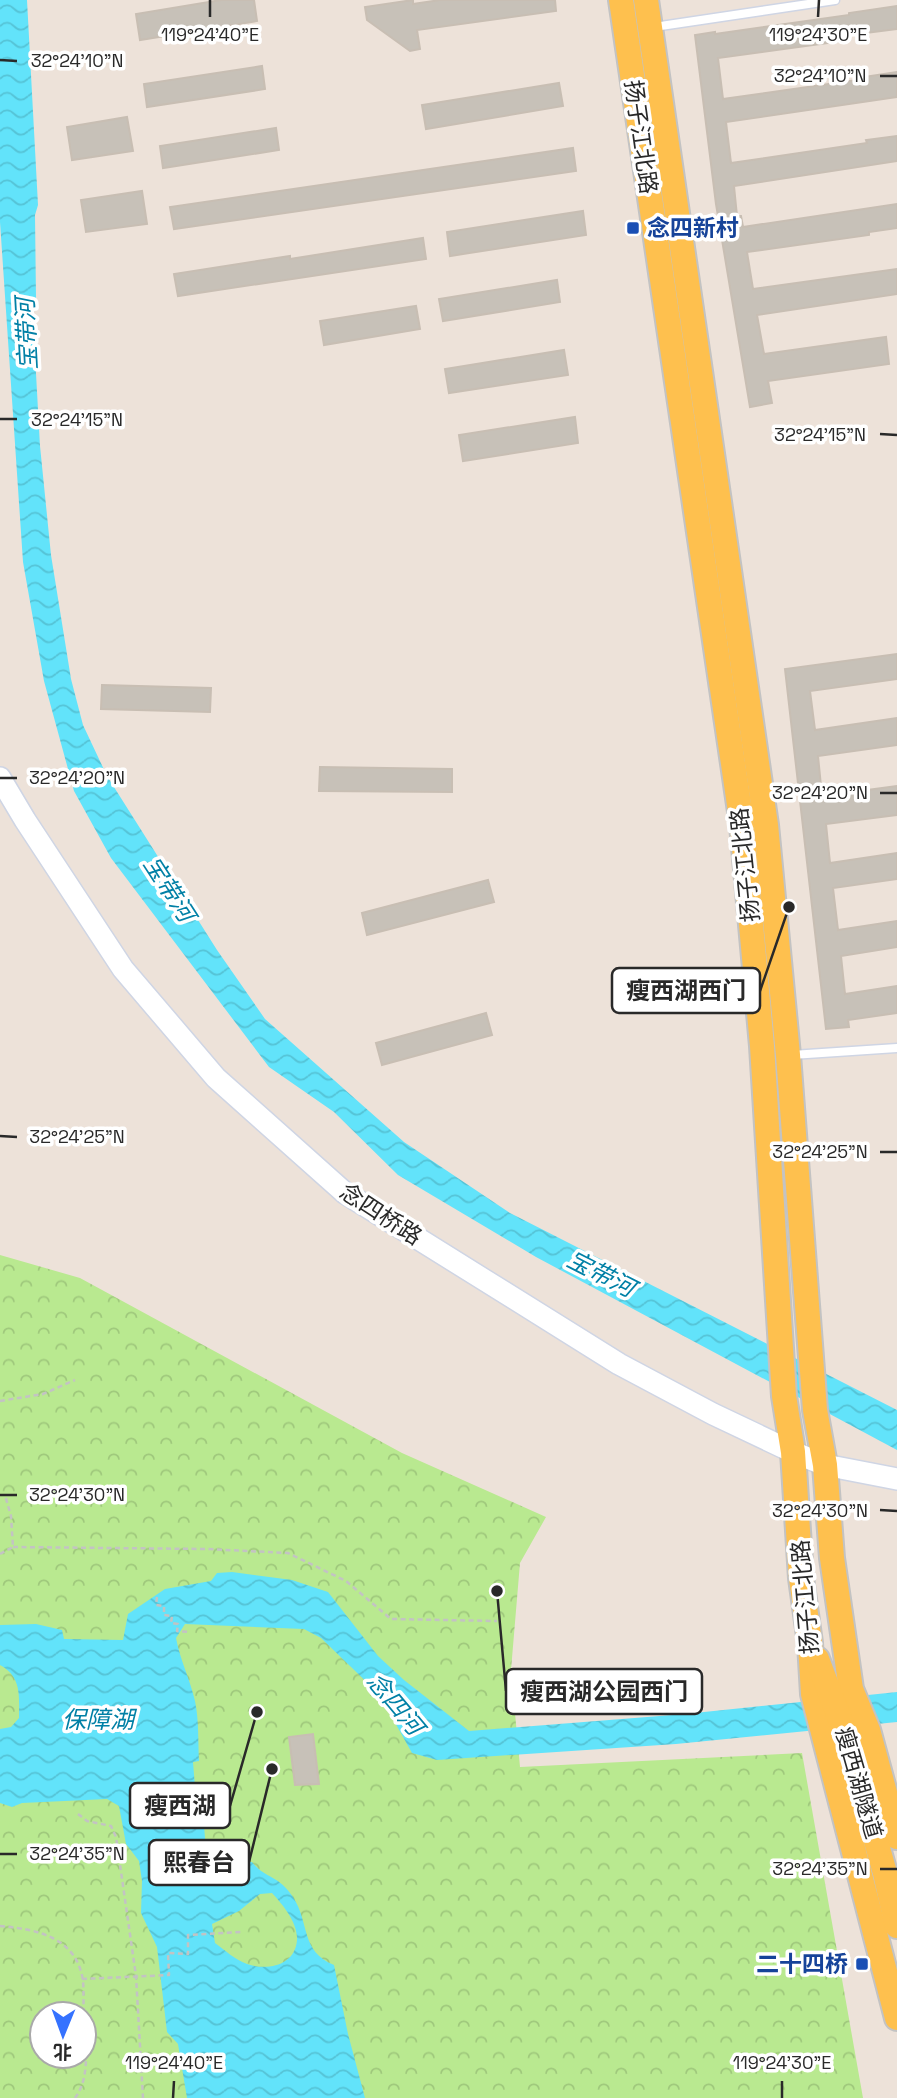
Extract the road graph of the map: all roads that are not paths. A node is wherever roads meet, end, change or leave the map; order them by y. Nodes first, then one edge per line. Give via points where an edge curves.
1 (621, 0) edge
2 (646, 0) edge
3 (835, 0) edge
4 (650, 28) junction
5 (0, 778) edge
6 (897, 1048) edge
7 (788, 1055) junction
8 (793, 1452) junction
9 (825, 1465) junction
10 (895, 1479) edge
11 (832, 1691) junction
12 (846, 1735) junction
13 (897, 1837) edge
14 (897, 1926) edge
15 (897, 2018) edge

1 - 8 main road, 扬子江北路 via 742,825 762,1045 784,1396
2 - 4 main road, 扬子江北路
3 - 4 lane
4 - 7 main road, 扬子江北路 via 766,825
5 - 8 street, 念四桥路 via 132,979 216,1078 345,1193 619,1364
6 - 7 lane
7 - 9 main road, 扬子江北路 via 815,1410
8 - 9 street, 念四桥路
8 - 11 main road, 扬子江北路 via 810,1643
9 - 10 street, 念四桥路
9 - 11 main road, 扬子江北路 via 832,1558
11 - 12 main road, 扬子江北路
11 - 12 main road, 扬子江北路
12 - 13 main road, 扬子江北路
12 - 14 main road, 瘦西湖隧道
12 - 15 main road, 扬子江北路

